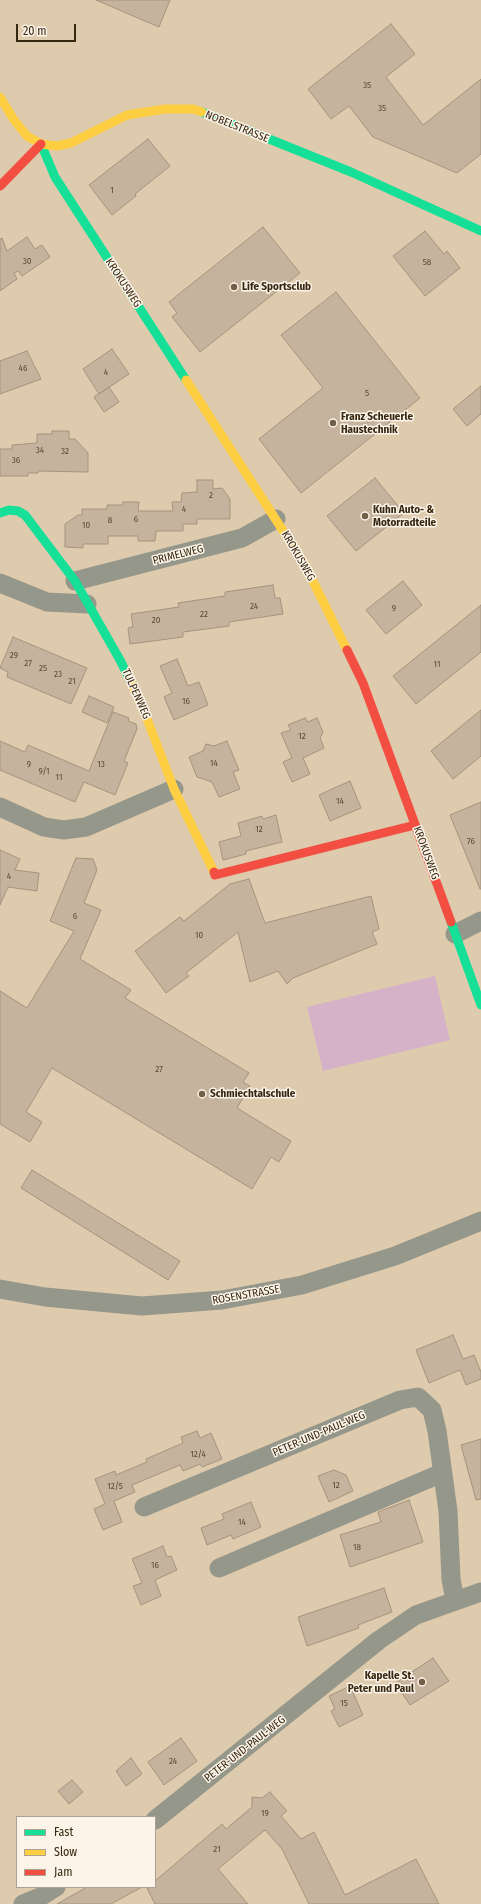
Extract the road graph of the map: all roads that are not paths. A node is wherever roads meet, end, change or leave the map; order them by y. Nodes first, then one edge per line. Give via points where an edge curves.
1 (0, 97) edge
2 (41, 144) junction
3 (0, 186) edge
4 (481, 230) edge
5 (0, 513) edge
6 (276, 519) junction
7 (76, 581) junction
8 (0, 583) edge
9 (88, 604) junction
10 (174, 789) junction
11 (0, 807) edge
12 (415, 825) junction
13 (481, 921) edge
14 (455, 934) junction
15 (481, 1005) edge
16 (481, 1221) edge
17 (0, 1289) edge
18 (442, 1473) junction
19 (144, 1507) dead end
20 (219, 1568) dead end
21 (481, 1592) edge
22 (455, 1601) junction
23 (156, 1819) edge
24 (54, 1888) edge
25 (23, 1904) edge

1 - 2 street via 27,136
2 - 3 street
2 - 4 street, NOBELSTRASSE via 57,146 71,143 127,115 165,109 193,109 351,172
2 - 6 street, KROKUSWEG via 55,177
5 - 7 street, TULPENWEG via 18,510 25,515
6 - 7 street, PRIMELWEG via 242,538
6 - 12 street, KROKUSWEG via 305,565 363,683
7 - 9 street, TULPENWEG
8 - 9 street via 47,602
9 - 10 street, TULPENWEG via 120,660 142,706
10 - 11 street via 86,827 64,830 44,827
10 - 12 street, TULPENWEG via 214,875
12 - 14 street, KROKUSWEG
13 - 14 street
14 - 15 street, KROKUSWEG
16 - 17 street, ROSENSTRASSE via 395,1256 302,1285 222,1300 142,1306 44,1298
18 - 19 street, PETER-UND-PAUL-WEG via 432,1410 418,1397 409,1397
18 - 20 street
18 - 22 street, PETER-UND-PAUL-WEG via 448,1511 451,1579
21 - 22 street, PETER-UND-PAUL-WEG
22 - 23 street, PETER-UND-PAUL-WEG via 416,1615 379,1640
24 - 25 street

